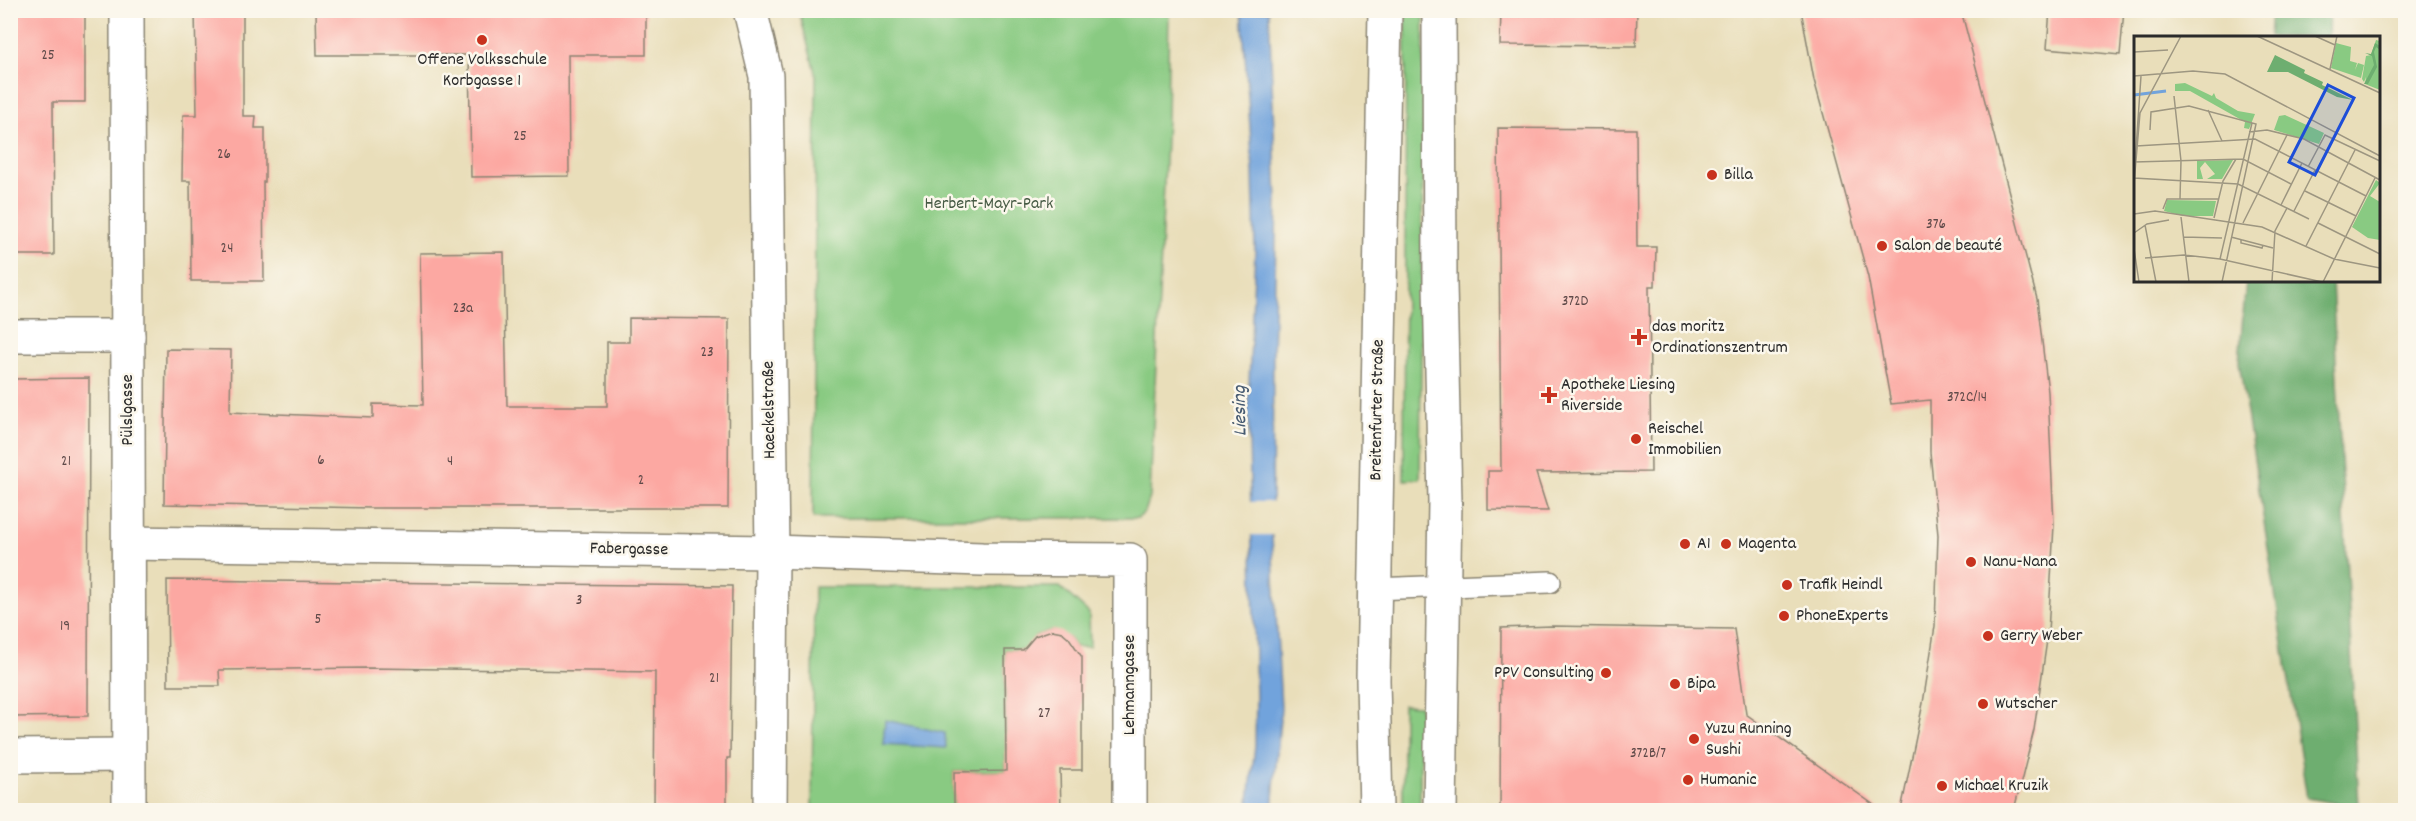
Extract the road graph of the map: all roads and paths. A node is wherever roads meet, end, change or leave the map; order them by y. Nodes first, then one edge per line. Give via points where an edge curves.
1 (128, 10) edge
2 (750, 10) edge
3 (1385, 10) edge
4 (1439, 10) edge
5 (10, 336) edge
6 (128, 336) junction
7 (128, 543) junction
8 (772, 552) junction
9 (1130, 560) joint
10 (1550, 582) dead end
11 (1444, 586) junction
12 (1374, 588) junction
13 (128, 755) junction
14 (10, 756) edge
15 (129, 810) edge
16 (770, 810) edge
17 (1130, 810) edge
18 (1376, 810) edge
19 (1440, 810) edge

1 - 6 street, Pülslgasse
2 - 8 street, Haeckelstraße via 766,76
3 - 12 street, Breitenfurter Straße
4 - 11 street
5 - 6 street
6 - 7 street, Pülslgasse
7 - 8 street, Fabergasse
7 - 13 street, Pülslgasse
8 - 9 street, Fabergasse
8 - 16 street, Haeckelstraße
9 - 17 street, Lehmanngasse
10 - 11 lane
11 - 12 lane
11 - 19 street
12 - 18 street, Breitenfurter Straße
13 - 14 street
13 - 15 street, Pülslgasse

